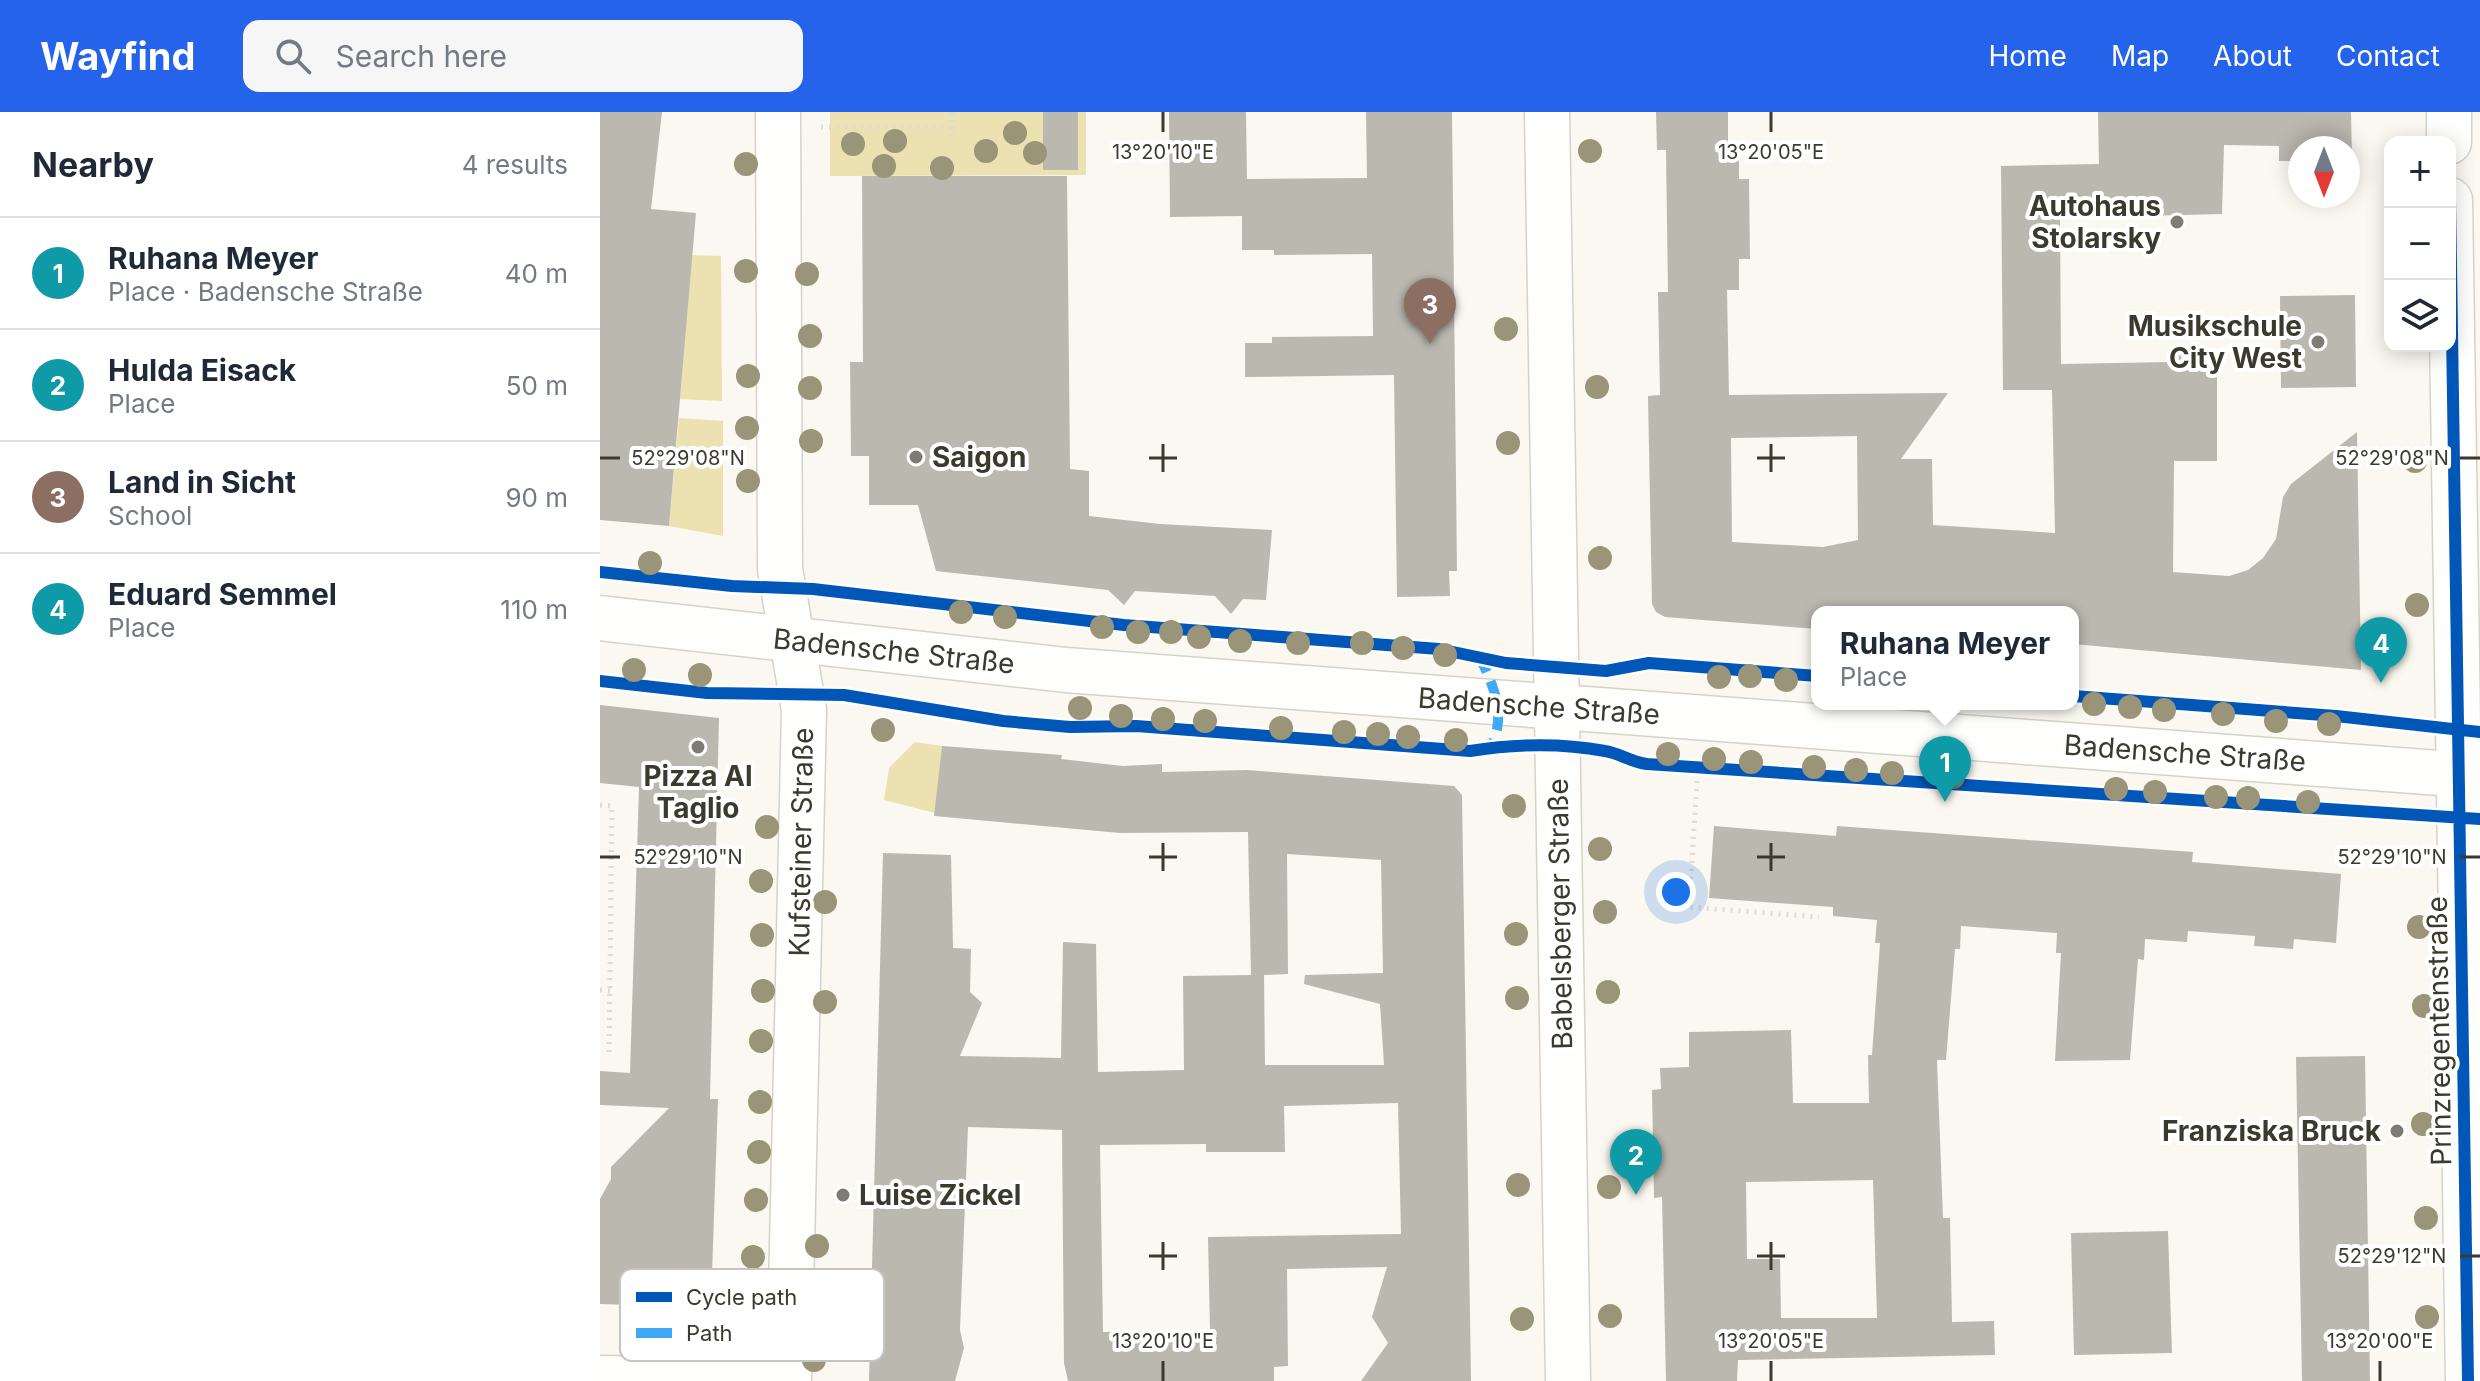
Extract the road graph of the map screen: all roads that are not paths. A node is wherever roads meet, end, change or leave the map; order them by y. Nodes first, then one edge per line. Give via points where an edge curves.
1 (1547, 112) edge
2 (2449, 112) edge
3 (797, 119) edge
4 (2449, 136) edge
5 (2450, 208) edge
6 (600, 618) edge
7 (792, 640) junction
8 (1557, 707) junction
9 (2469, 775) edge
10 (792, 1269) edge
11 (789, 1361) edge
12 (600, 1378) edge
13 (789, 1381) edge
14 (1568, 1381) edge
15 (2468, 1381) edge

1 - 8 street, Babelsberger Straße
2 - 4 street
3 - 7 street, Kufsteiner Straße via 780,569
5 - 9 street, Prinzregentenstraße
6 - 7 street, Badensche Straße
7 - 8 street, Badensche Straße via 1066,670
7 - 10 street, Kufsteiner Straße via 804,710
8 - 9 street, Badensche Straße
8 - 14 street, Babelsberger Straße
9 - 15 street, Prinzregentenstraße
11 - 13 street, Kufsteiner Straße
12 - 13 street

